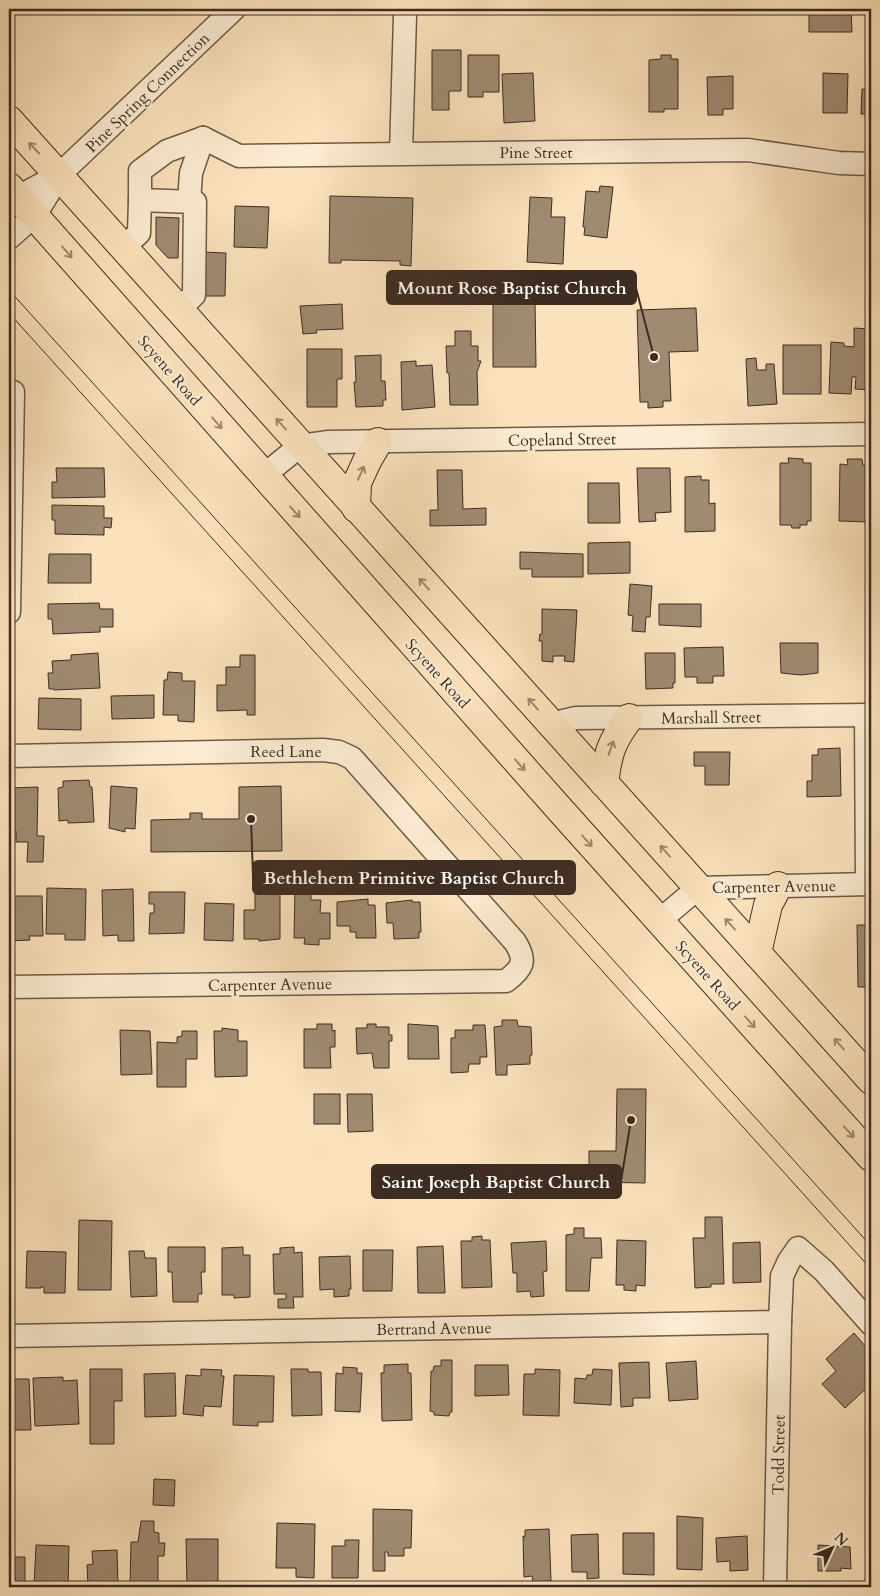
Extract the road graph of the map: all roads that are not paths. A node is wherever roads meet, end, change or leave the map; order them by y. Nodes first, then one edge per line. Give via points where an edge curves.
1 (234, 9) edge
2 (403, 9) edge
3 (9, 120) edge
4 (203, 138) junction
5 (401, 153) junction
6 (871, 164) edge
7 (59, 175) junction
8 (140, 200) junction
9 (18, 201) edge
10 (189, 202) junction
11 (9, 238) edge
12 (124, 247) junction
13 (179, 310) junction
14 (13, 392) dead end
15 (871, 434) edge
16 (378, 442) junction
17 (300, 446) junction
18 (263, 476) junction
19 (356, 508) junction
20 (9, 612) edge
21 (869, 715) edge
22 (629, 718) junction
23 (552, 724) junction
24 (9, 756) edge
25 (604, 783) junction
26 (869, 884) edge
27 (778, 886) junction
28 (698, 888) junction
29 (659, 921) junction
30 (757, 953) junction
31 (523, 964) joint
32 (9, 987) edge
33 (871, 1080) edge
34 (871, 1156) edge
35 (780, 1322) junction
36 (871, 1324) edge
37 (9, 1336) edge
38 (775, 1587) edge

1 - 7 street, Pine Spring Connection
2 - 5 street
7 -> 3 main road
4 - 5 street, Pine Street via 239,156
4 - 8 street via 168,151 140,171
4 - 10 street via 191,174
5 - 6 street, Pine Street via 748,150 839,164
7 - 9 street, Pine Spring Connection
7 - 12 main road
8 - 10 street
8 - 12 street via 139,233
9 - 11 street
9 -> 18 main road, Scyene Road
10 - 13 street via 195,202 194,294
12 - 13 main road
17 -> 13 main road
14 - 20 street
15 - 16 street, Copeland Street
16 - 17 street, Copeland Street via 329,442
19 -> 16 main road via 357,483
17 - 18 street
17 - 19 main road
18 -> 29 main road, Scyene Road
23 -> 19 main road
21 - 22 street, Marshall Street
21 - 26 street
22 - 23 street, Marshall Street via 576,718
25 -> 22 main road via 608,752
23 - 25 main road
24 - 31 street, Reed Lane via 339,752 352,758 515,942
28 -> 25 main road
26 - 27 street, Carpenter Avenue
27 - 28 street, Carpenter Avenue
27 - 30 main road via 768,905
28 - 29 street, Carpenter Avenue
30 -> 28 main road
29 -> 34 main road, Scyene Road
33 -> 30 main road
31 - 32 street, Carpenter Avenue via 506,981
35 - 36 street via 782,1276 798,1248
35 - 37 street, Bertrand Avenue
35 - 38 street, Todd Street

